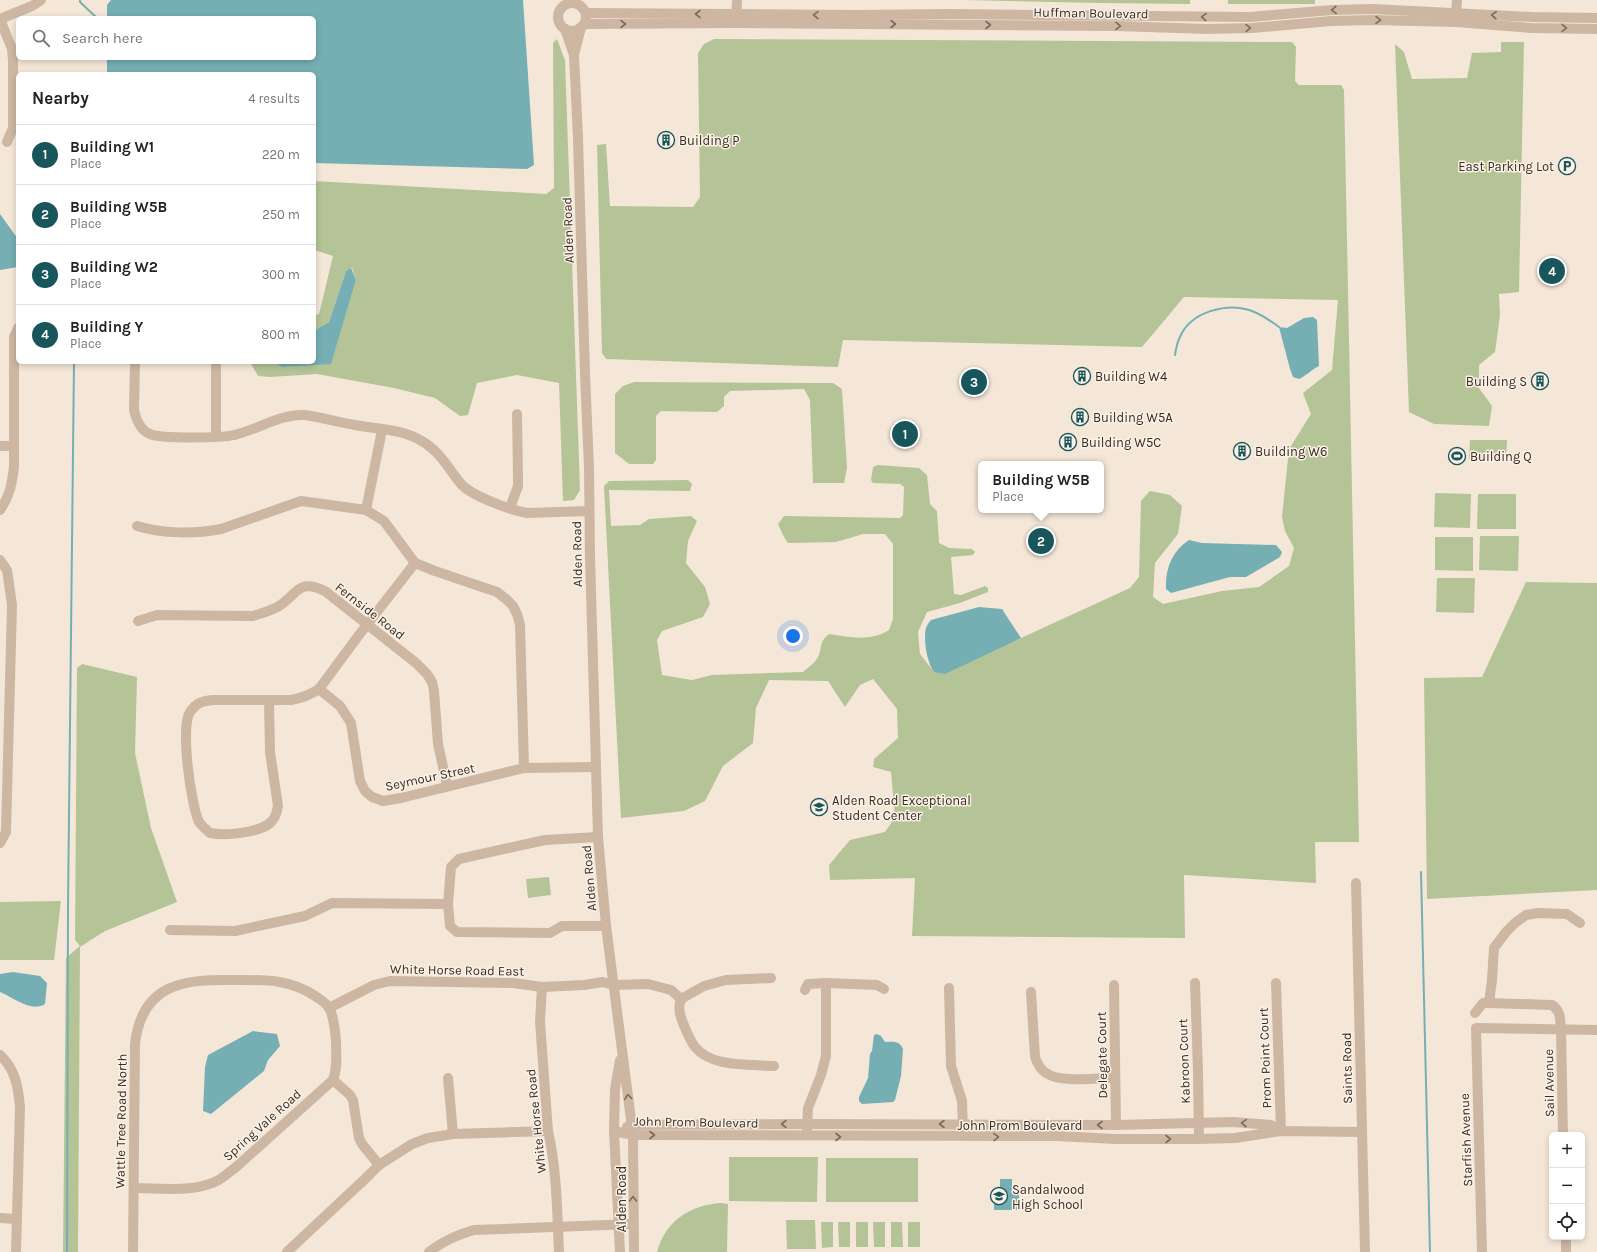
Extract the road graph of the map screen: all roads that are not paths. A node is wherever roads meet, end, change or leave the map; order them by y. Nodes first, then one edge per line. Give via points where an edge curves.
1 (41, 0) edge
2 (737, 0) edge
3 (1457, 0) edge
4 (577, 2) edge
5 (563, 3) edge
6 (586, 13) junction
7 (1456, 17) junction
8 (736, 18) junction
9 (1597, 18) edge
10 (0, 19) edge
11 (582, 26) junction
12 (565, 29) junction
13 (1597, 29) edge
14 (574, 55) junction
15 (7, 142) dead end
16 (16, 332) edge
17 (135, 364) edge
18 (216, 364) edge
19 (517, 414) dead end
20 (382, 430) junction
21 (216, 436) junction
22 (0, 446) edge
23 (13, 446) junction
24 (510, 508) junction
25 (0, 510) edge
26 (366, 510) junction
27 (589, 511) junction
28 (137, 526) dead end
29 (0, 560) edge
30 (415, 563) junction
31 (138, 621) dead end
32 (367, 625) junction
33 (319, 689) junction
34 (269, 701) junction
35 (595, 767) junction
36 (524, 768) junction
37 (447, 786) junction
38 (598, 837) junction
39 (0, 843) edge
40 (1356, 883) dead end
41 (448, 904) junction
42 (1580, 924) dead end
43 (606, 926) junction
44 (170, 930) dead end
45 (771, 978) dead end
46 (826, 983) junction
47 (1195, 983) dead end
48 (1276, 983) dead end
49 (614, 985) junction
50 (1114, 985) dead end
51 (542, 986) junction
52 (949, 988) dead end
53 (884, 989) dead end
54 (805, 990) dead end
55 (1031, 992) dead end
56 (681, 999) junction
57 (1489, 1003) junction
58 (329, 1008) junction
59 (1475, 1013) dead end
60 (1561, 1029) junction
61 (1597, 1030) edge
62 (622, 1050) junction
63 (2, 1057) edge
64 (774, 1066) dead end
65 (448, 1078) dead end
66 (1115, 1078) junction
67 (333, 1080) junction
68 (807, 1124) junction
69 (964, 1124) junction
70 (1150, 1124) junction
71 (1199, 1124) junction
72 (1116, 1125) junction
73 (633, 1130) junction
74 (548, 1131) junction
75 (614, 1131) junction
76 (1281, 1131) junction
77 (1362, 1132) junction
78 (1563, 1132) edge
79 (453, 1134) junction
80 (807, 1136) junction
81 (963, 1137) junction
82 (1141, 1139) junction
83 (1199, 1139) junction
84 (378, 1165) junction
85 (134, 1188) junction
86 (0, 1218) edge
87 (16, 1219) junction
88 (633, 1224) junction
89 (619, 1225) junction
90 (558, 1227) junction
91 (1566, 1240) edge
92 (16, 1252) edge
93 (133, 1252) edge
94 (287, 1252) edge
95 (429, 1252) edge
96 (559, 1252) edge
97 (620, 1252) edge
98 (634, 1252) edge
99 (1365, 1252) edge
100 (1482, 1252) edge
101 (1566, 1252) edge

1 - 10 street
2 - 8 street
3 - 7 street
4 - 5 street
4 - 6 street
5 - 12 street via 558,16
8 -> 6 street, Huffman Boulevard
6 - 11 street
7 - 8 street, Huffman Boulevard via 1331,21 1207,29
9 -> 7 street, Huffman Boulevard
7 -> 13 street, Huffman Boulevard via 1531,28
11 -> 8 street, Huffman Boulevard
10 - 15 street via 12,49 13,60 13,128
11 - 12 street via 574,31
11 - 14 street, Alden Road
12 - 14 street, Alden Road
14 - 27 street, Alden Road
16 - 23 street
17 - 21 street via 134,410 138,423 147,432 157,437
18 - 21 street
19 - 24 street via 518,486
20 - 21 street via 298,415 233,435
20 - 24 street via 398,432 420,440 438,454 466,488 484,499
20 - 26 street
22 - 23 street
23 - 25 street via 12,483 8,498
24 - 27 street via 527,513
26 - 28 street via 301,501 210,531 151,530
26 - 30 street via 384,521
27 - 35 street, Alden Road
29 - 39 street via 7,570 12,605 6,832
30 - 32 street
30 - 36 street via 497,592 513,606 520,625
31 - 32 street, Fernside Road via 157,614 253,616 280,606 297,589 308,586 325,591
32 - 33 street
32 - 37 street, Fernside Road via 416,663 432,682 438,744
33 - 34 street via 303,698
33 - 37 street, Seymour Street via 340,706 351,723 360,781 372,797 383,801
34 - 34 street via 270,752 278,806 276,814 271,822 259,828 220,835 210,833 200,822 195,811 190,784 186,732 189,712 196,704 207,700
35 - 36 street, Seymour Street
35 - 38 street, Alden Road
36 - 37 street, Seymour Street
38 - 41 street via 545,840 459,859 451,867
38 - 43 street, Alden Road
40 - 77 street, Saints Road
41 - 43 street via 450,926 457,932 550,933 562,926
41 - 44 street via 332,903 305,916 235,931
42 - 57 street via 1567,914 1538,913 1526,915 1515,923 1494,948
43 - 49 street, Alden Road
45 - 56 street via 726,980 704,986
46 - 53 street via 877,985
46 - 54 street via 808,984
46 - 68 street via 826,1056 810,1102
47 - 71 street, Kabroon Court
48 - 76 street, Prom Point Court
49 - 51 street, White Horse Road East via 604,982
49 - 56 street, White Horse Road East via 648,984 671,990
49 - 62 street, Alden Road
50 - 66 street, Delegate Court
51 - 58 street, White Horse Road East via 513,983 390,981 374,985
51 - 74 street, White Horse Road via 540,1022
52 - 69 street via 951,1066 962,1101
55 - 66 street via 1035,1057 1042,1069 1054,1077
56 - 64 street via 679,1012 683,1023 701,1053 717,1061
57 - 59 street via 1483,1003
57 - 60 street, Sail Avenue via 1552,1005 1560,1014
58 - 67 street via 336,1037 336,1070
58 - 85 street, Wattle Tree Road North via 311,993 294,985 266,980 189,982 168,989 150,1002 136,1033
60 - 61 street
60 - 78 street, Sail Avenue
60 - 100 street, Starfish Avenue via 1476,1028
73 -> 62 street, Alden Road
62 - 75 street, Alden Road via 615,1089
63 - 87 street via 12,1070 18,1086 20,1107
65 - 79 street
66 - 72 street, Delegate Court
67 - 84 street via 353,1100 359,1138
67 - 85 street, Spring Vale Road via 235,1168 218,1180 199,1187
69 -> 68 street, John Prom Boulevard
68 -> 73 street, John Prom Boulevard
68 - 80 street
72 -> 69 street, John Prom Boulevard
69 - 81 street
70 - 71 street, John Prom Boulevard
70 - 72 street, John Prom Boulevard
70 - 82 street via 1143,1130
76 -> 71 street, John Prom Boulevard via 1271,1125 1232,1122
71 - 83 street, Kabroon Court
73 - 75 street, John Prom Boulevard
73 -> 80 street, John Prom Boulevard
88 -> 73 street, Alden Road
74 - 79 street
74 - 90 street, White Horse Road
75 - 89 street, Alden Road
76 - 77 street, John Prom Boulevard
76 - 83 street, John Prom Boulevard via 1235,1138
77 - 99 street, Saints Road
79 - 84 street via 428,1138 412,1144
80 -> 81 street, John Prom Boulevard
81 -> 82 street, John Prom Boulevard via 1056,1136
82 -> 83 street, John Prom Boulevard
84 - 94 street
85 - 93 street, Wattle Tree Road North
86 - 87 street
87 - 92 street
88 - 89 street
88 - 98 street, Alden Road
89 - 90 street
89 - 97 street, Alden Road
90 - 95 street via 474,1230 457,1235
90 - 96 street, White Horse Road
91 - 101 street

